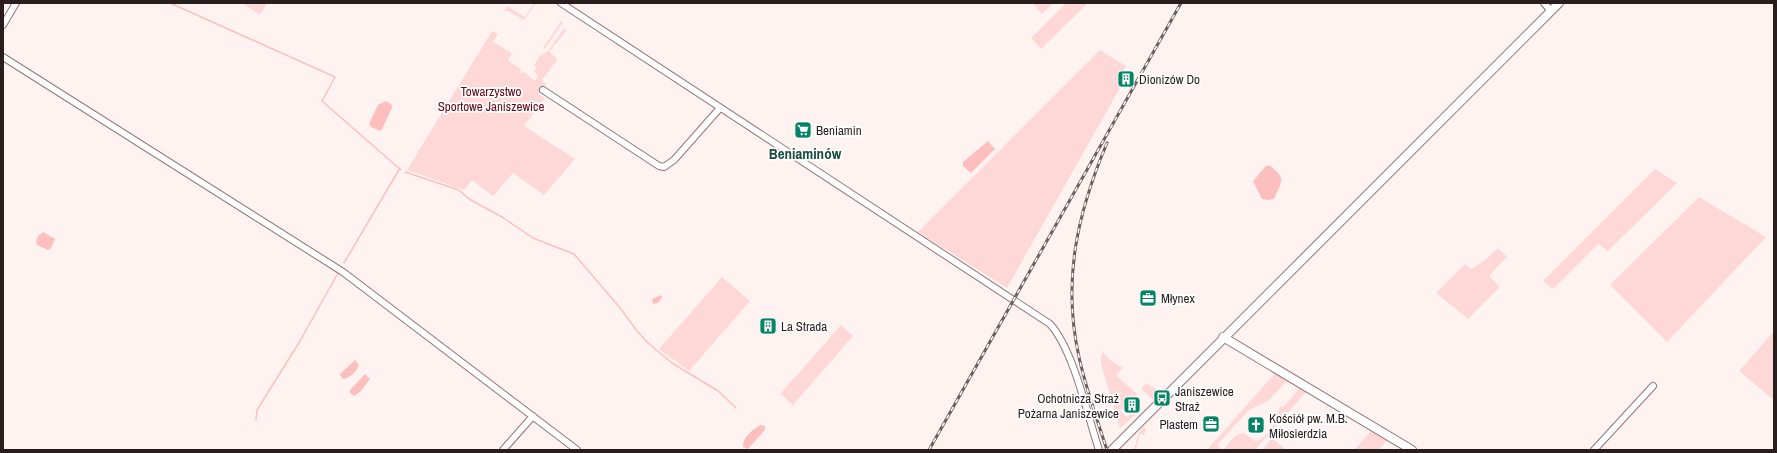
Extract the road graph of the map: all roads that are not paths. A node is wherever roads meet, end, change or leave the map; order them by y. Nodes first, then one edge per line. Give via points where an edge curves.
1 (16, 3) edge
2 (561, 3) edge
3 (1544, 3) edge
4 (1559, 3) edge
5 (1551, 11) junction
6 (3, 25) edge
7 (3, 57) edge
8 (543, 90) dead end
9 (720, 108) junction
10 (1223, 337) junction
11 (1653, 386) dead end
12 (533, 416) junction
13 (503, 450) edge
14 (577, 450) edge
15 (1099, 450) edge
16 (1112, 450) edge
17 (1412, 450) edge
18 (1594, 450) edge

1 - 6 street
2 - 9 street
3 - 5 street
4 - 5 street
5 - 10 street
7 - 12 street via 343,272
8 - 9 street via 664,167 674,160
9 - 15 street via 1050,324 1069,354
10 - 16 street
10 - 17 street
11 - 18 street
12 - 13 street
12 - 14 street

